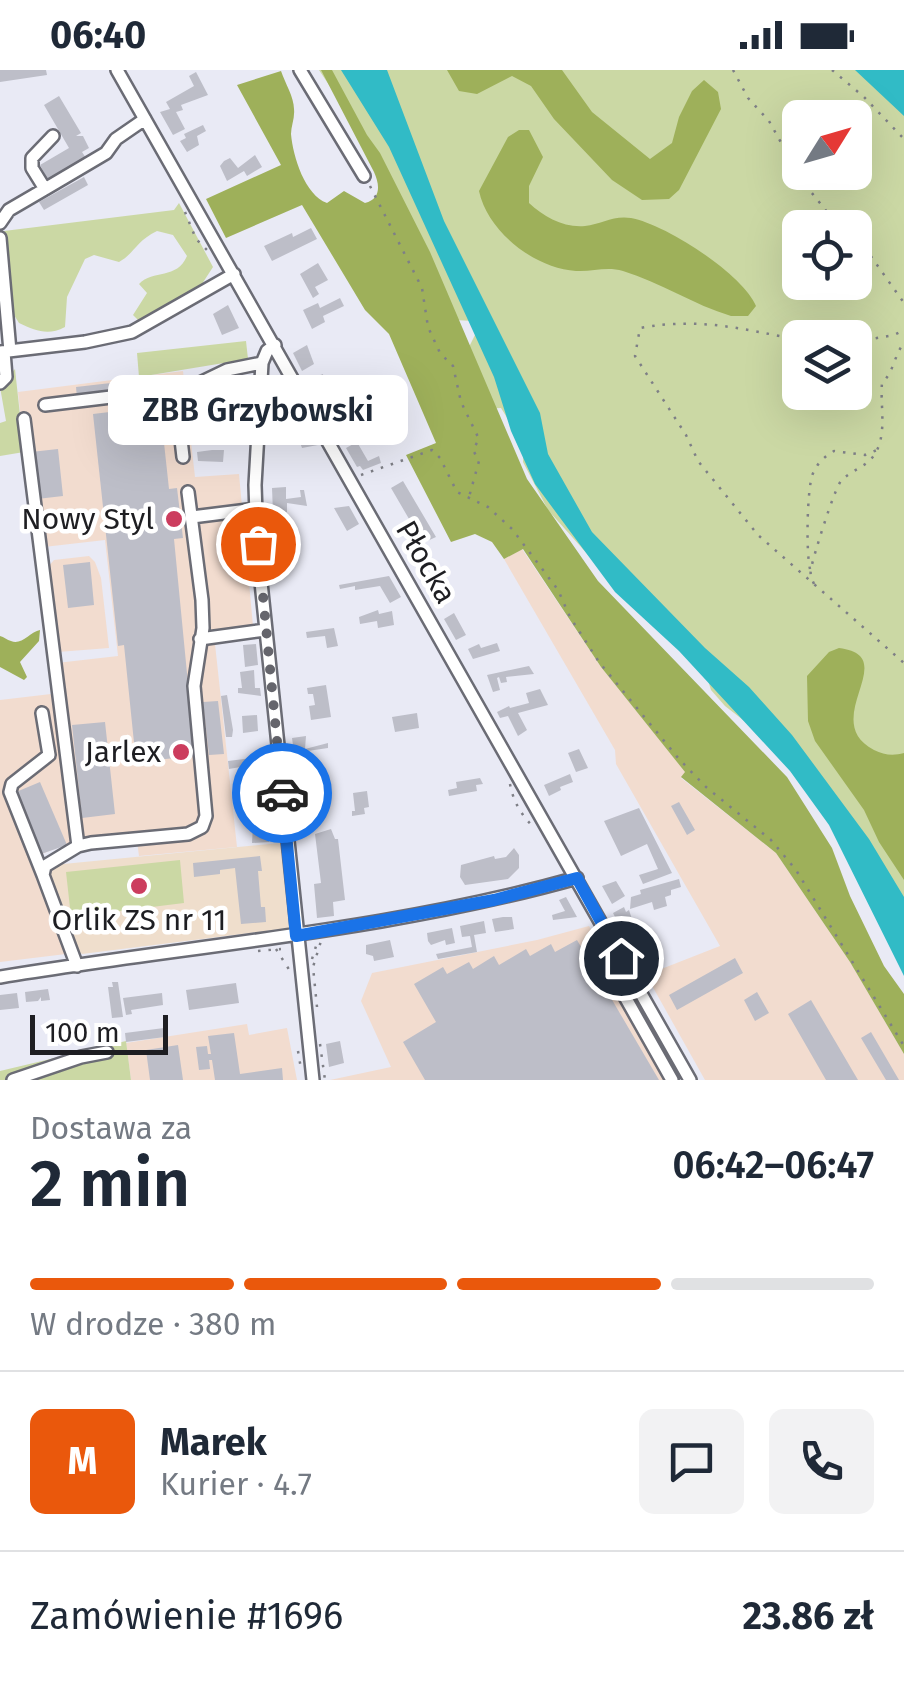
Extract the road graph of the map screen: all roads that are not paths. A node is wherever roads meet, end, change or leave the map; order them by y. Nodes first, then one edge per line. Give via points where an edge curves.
1 (117, 70) edge
2 (300, 70) edge
3 (145, 119) junction
4 (53, 136) dead end
5 (366, 178) road end
6 (45, 189) junction
7 (0, 223) edge
8 (0, 238) edge
9 (234, 274) junction
10 (275, 345) junction
11 (5, 352) edge
12 (262, 362) junction
13 (0, 383) edge
14 (174, 395) junction
15 (45, 404) dead end
16 (24, 419) dead end
17 (184, 457) dead end
18 (188, 492) dead end
19 (256, 509) junction
20 (192, 517) junction
21 (266, 630) junction
22 (200, 640) junction
23 (42, 713) dead end
24 (78, 846) junction
25 (43, 875) junction
26 (577, 878) junction
27 (296, 936) junction
28 (606, 963) dead end
29 (77, 966) junction
30 (0, 977) edge
31 (107, 1052) dead end
32 (10, 1077) edge
33 (313, 1080) edge
34 (672, 1080) edge
35 (690, 1080) edge

1 - 3 street, Płocka
2 - 5 street
3 - 6 street via 106,153
3 - 9 street, Płocka
4 - 6 street via 32,158
6 - 7 street
8 - 11 street
9 - 10 street, Płocka
9 - 11 street via 132,332
10 - 12 street
10 - 26 street, Płocka
11 - 13 street
12 - 14 street
12 - 19 street
14 - 15 street via 169,390
14 - 17 street
16 - 24 street
18 - 20 street
19 - 20 street
19 - 21 street
20 - 22 street
21 - 22 street
21 - 27 street
22 - 24 street via 194,686 202,827
23 - 25 street via 49,755 10,792
24 - 25 street via 51,860
25 - 29 street
26 - 27 street via 318,938
26 - 35 street, Płocka
27 - 29 street
27 - 33 street via 308,971
28 - 34 street
29 - 30 street
31 - 32 street

